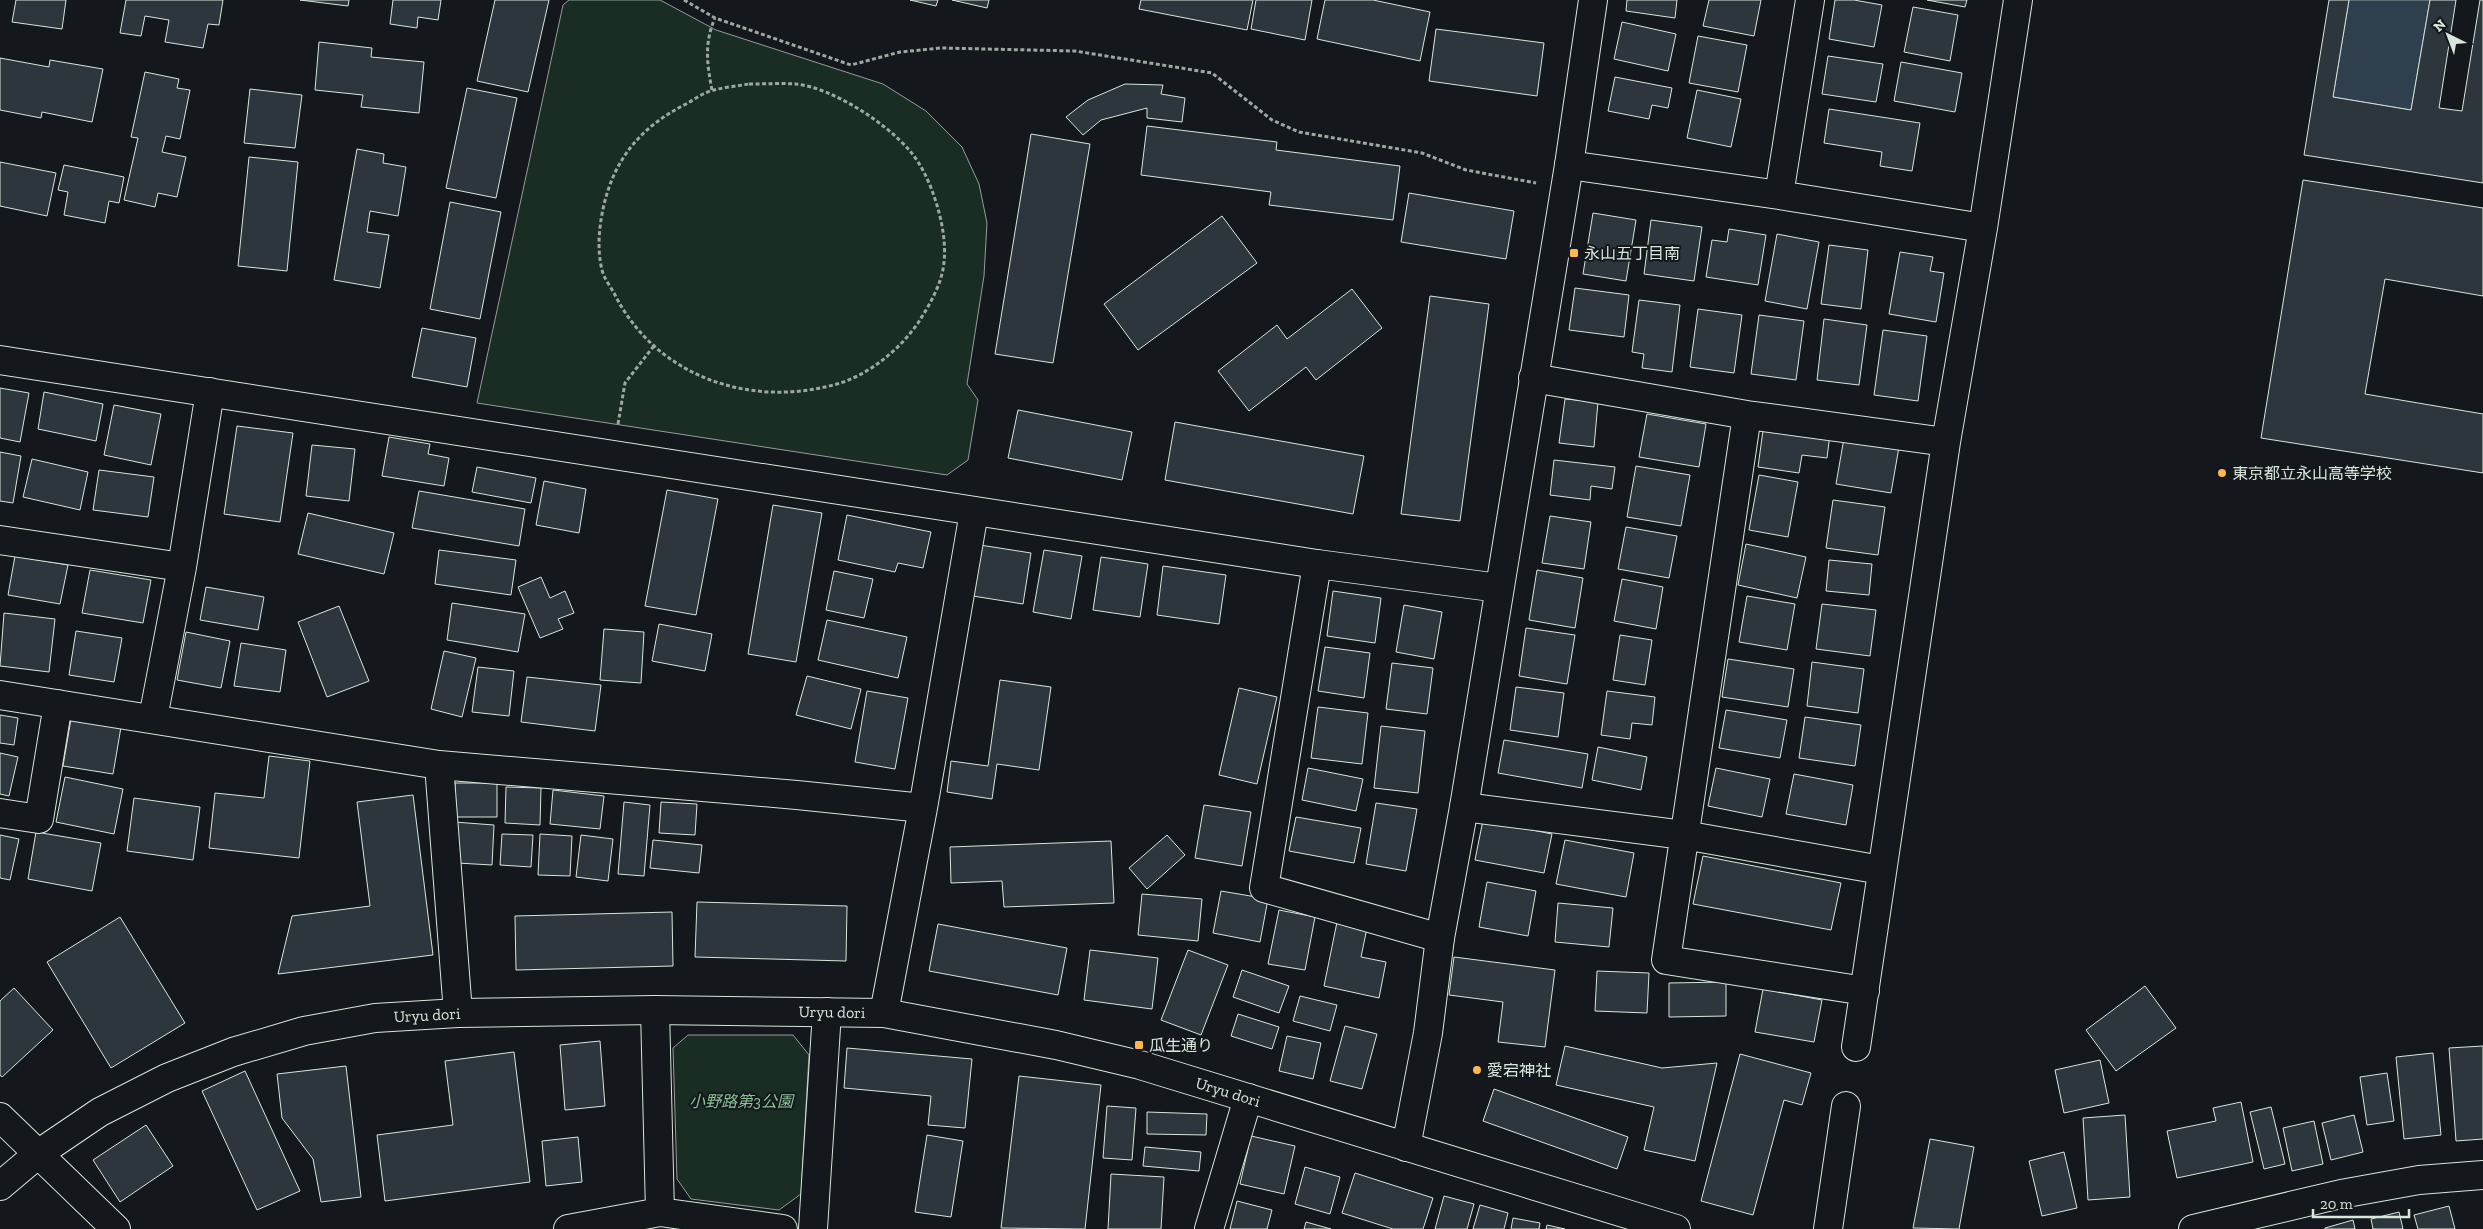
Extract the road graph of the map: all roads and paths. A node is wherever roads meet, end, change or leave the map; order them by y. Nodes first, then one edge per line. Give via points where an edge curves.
1 (684, 0) edge
2 (1593, 0) edge
3 (1810, 0) edge
4 (2018, 0) edge
5 (715, 18) junction
6 (712, 90) junction
7 (1569, 165) junction
8 (1536, 183) dead end
9 (1779, 194) junction
10 (1982, 228) junction
11 (653, 347) junction
12 (0, 360) edge
13 (1533, 378) junction
14 (210, 392) junction
15 (1747, 415) junction
16 (617, 432) dead end
17 (1946, 442) junction
18 (974, 512) junction
19 (0, 540) edge
20 (1317, 564) junction
21 (182, 567) junction
22 (1499, 588) junction
23 (0, 695) edge
24 (58, 704) junction
25 (153, 718) junction
26 (439, 765) junction
27 (1464, 807) junction
28 (923, 808) junction
29 (0, 813) edge
30 (1684, 835) junction
31 (1881, 870) junction
32 (1440, 938) junction
33 (1865, 991) junction
34 (655, 1010) junction
35 (827, 1012) junction
36 (458, 1013) junction
37 (884, 1013) junction
38 (1856, 1047) dead end
39 (1248, 1098) junction
40 (1846, 1106) dead end
41 (0, 1117) edge
42 (1406, 1147) junction
43 (38, 1154) junction
44 (2483, 1175) edge
45 (0, 1186) edge
46 (660, 1212) junction
47 (2259, 1222) edge
48 (116, 1229) edge
49 (568, 1229) edge
50 (783, 1229) edge
51 (813, 1229) edge
52 (1209, 1229) edge
53 (1676, 1229) edge
54 (1828, 1229) edge
55 (2193, 1229) edge

1 - 5 path
2 - 7 street
3 - 9 street
4 - 10 street
5 - 6 path via 708,34 706,60
5 - 8 path via 851,65 900,52 941,48 1075,51 1212,73 1272,120 1298,132 1422,153 1466,170
6 - 11 path via 675,110 640,135 620,162 606,195 598,230 602,270 623,312
6 - 11 path via 749,84 798,84 841,99 876,120 911,152 930,186 942,222 944,262 934,299 909,335 876,366 838,384 799,391 760,392 720,385 681,367
7 - 9 street
7 - 13 street
9 - 10 street
10 - 17 street
11 - 16 path via 625,383
12 - 14 street
13 - 15 street
13 - 22 street
14 - 18 street
14 - 21 street
15 - 17 street
15 - 30 street
17 - 31 street
18 - 20 street
18 - 28 street
19 - 21 street
20 - 22 street
20 - 32 street via 1264,888
21 - 25 street
22 - 27 street
23 - 24 street
24 - 25 street
24 - 29 street via 39,819
25 - 26 street
26 - 28 street via 797,794
26 - 36 street
27 - 30 street
27 - 32 street
28 - 37 street
30 - 31 street
30 - 33 street via 1666,960
31 - 33 street
32 - 42 street via 1428,1033
33 - 38 street
34 - 35 street, Uryu dori
34 - 36 street, Uryu dori
34 - 46 street
35 - 37 street, Uryu dori
35 - 51 street
36 - 43 street, Uryu dori via 375,1018 304,1031 233,1052 167,1078 100,1112
37 - 39 street, Uryu dori via 1056,1045 1140,1065
39 - 42 street, Uryu dori
39 - 52 street
40 - 54 street
41 - 43 street
42 - 53 street, Uryu dori
43 - 45 street, Uryu dori
43 - 48 street
44 - 47 street via 2419,1180 2341,1194
46 - 49 street
46 - 50 street
47 - 55 street

